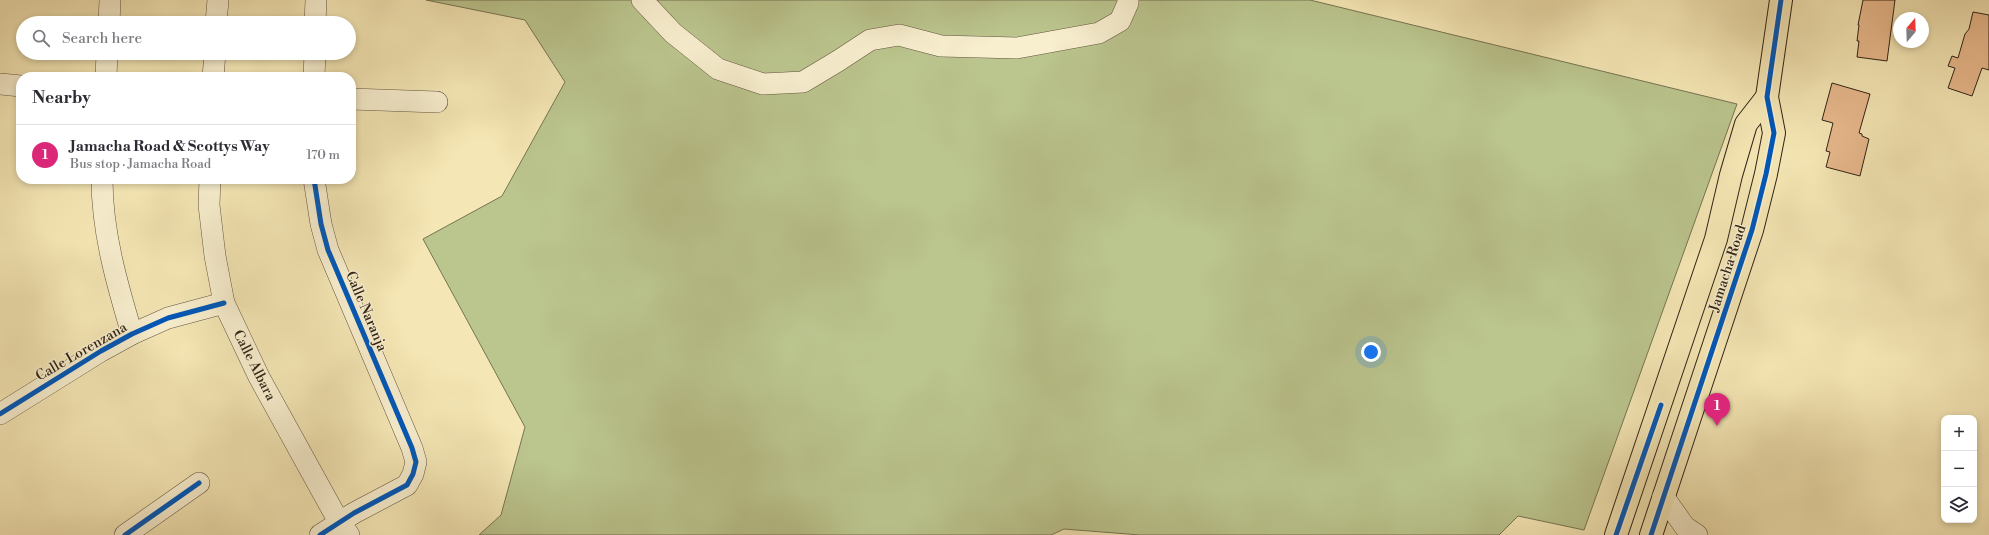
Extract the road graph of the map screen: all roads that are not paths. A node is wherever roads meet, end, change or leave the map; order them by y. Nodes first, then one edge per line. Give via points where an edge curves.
1 (110, 0) edge
2 (218, 0) edge
3 (316, 0) edge
4 (642, 0) edge
5 (1128, 0) edge
6 (1781, 0) edge
7 (109, 16) edge
8 (217, 16) edge
9 (316, 16) edge
10 (107, 60) edge
11 (214, 60) edge
12 (315, 60) edge
13 (106, 72) edge
14 (213, 72) edge
15 (314, 72) edge
16 (0, 84) edge
17 (16, 86) edge
18 (1767, 97) junction
19 (356, 99) edge
20 (437, 102) dead end
21 (102, 184) edge
22 (210, 184) edge
23 (315, 184) edge
24 (224, 303) junction
25 (132, 334) junction
26 (1, 411) edge
27 (199, 483) dead end
28 (1662, 496) junction
29 (1619, 526) edge
30 (344, 529) edge
31 (125, 535) edge
32 (320, 535) edge
33 (1651, 535) edge
34 (1697, 535) edge

1 - 7 street
2 - 8 street
3 - 9 street
4 - 5 street via 673,33 718,69 763,84 803,82 870,40 899,35 941,46 1010,48 1099,33 1120,21
6 - 18 main road, Jamacha Road
10 - 13 street
11 - 14 street
12 - 15 street
16 - 17 street
18 - 28 main road, Jamacha Road via 1774,133 1752,230
18 - 29 main road, Jamacha Road via 1746,124 1716,239
19 - 20 street
21 - 25 street via 106,230
22 - 24 street, Calle Albara via 209,205 215,256
23 - 30 street, Calle Naranja via 328,250 416,462 407,485
24 - 25 street, Calle Lorenzana via 168,318
24 - 30 street, Calle Albara via 259,377
25 - 26 street, Calle Lorenzana
27 - 31 street
28 - 29 main road
28 - 33 main road, Jamacha Road
28 - 34 street via 1685,527
30 - 32 street, Calle Naranja

